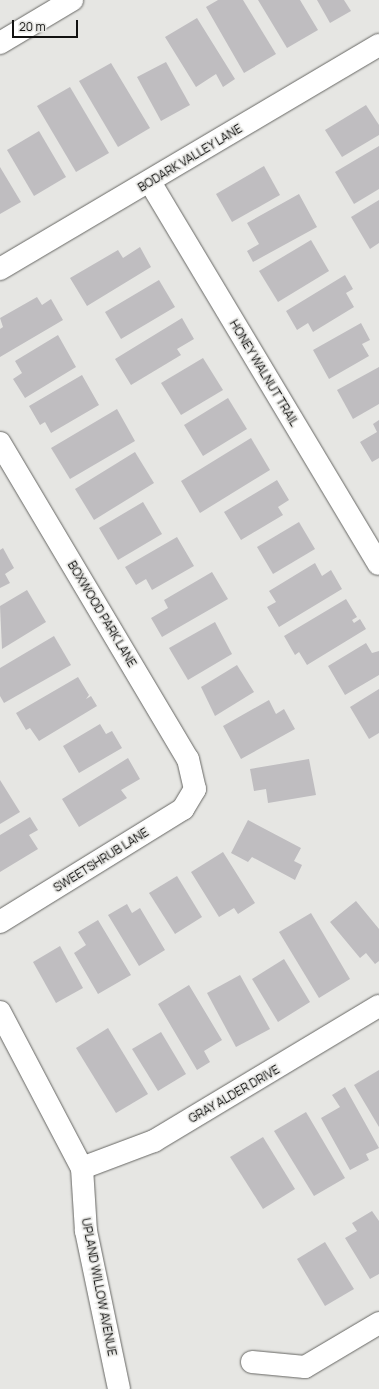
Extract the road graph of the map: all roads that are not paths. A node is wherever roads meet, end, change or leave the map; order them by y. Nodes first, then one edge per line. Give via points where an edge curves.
1 (72, 0) edge
2 (0, 43) edge
3 (379, 45) edge
4 (150, 182) junction
5 (0, 269) edge
6 (0, 443) edge
7 (379, 564) edge
8 (195, 789) joint
9 (0, 922) edge
10 (379, 1006) edge
11 (0, 1012) edge
12 (82, 1168) junction
13 (379, 1323) edge
14 (252, 1362) dead end
15 (119, 1389) edge

1 - 2 street
3 - 4 street, BODARK VALLEY LANE
4 - 5 street, BODARK VALLEY LANE
4 - 7 street, HONEY WALNUT TRAIL
6 - 8 street, BOXWOOD PARK LANE via 188,759
8 - 9 street, SWEETSHRUB LANE via 183,809
10 - 12 street, GRAY ALDER DRIVE via 154,1140
11 - 12 street, UPLAND WILLOW AVENUE
12 - 15 street, UPLAND WILLOW AVENUE via 86,1231
13 - 14 street via 305,1367

